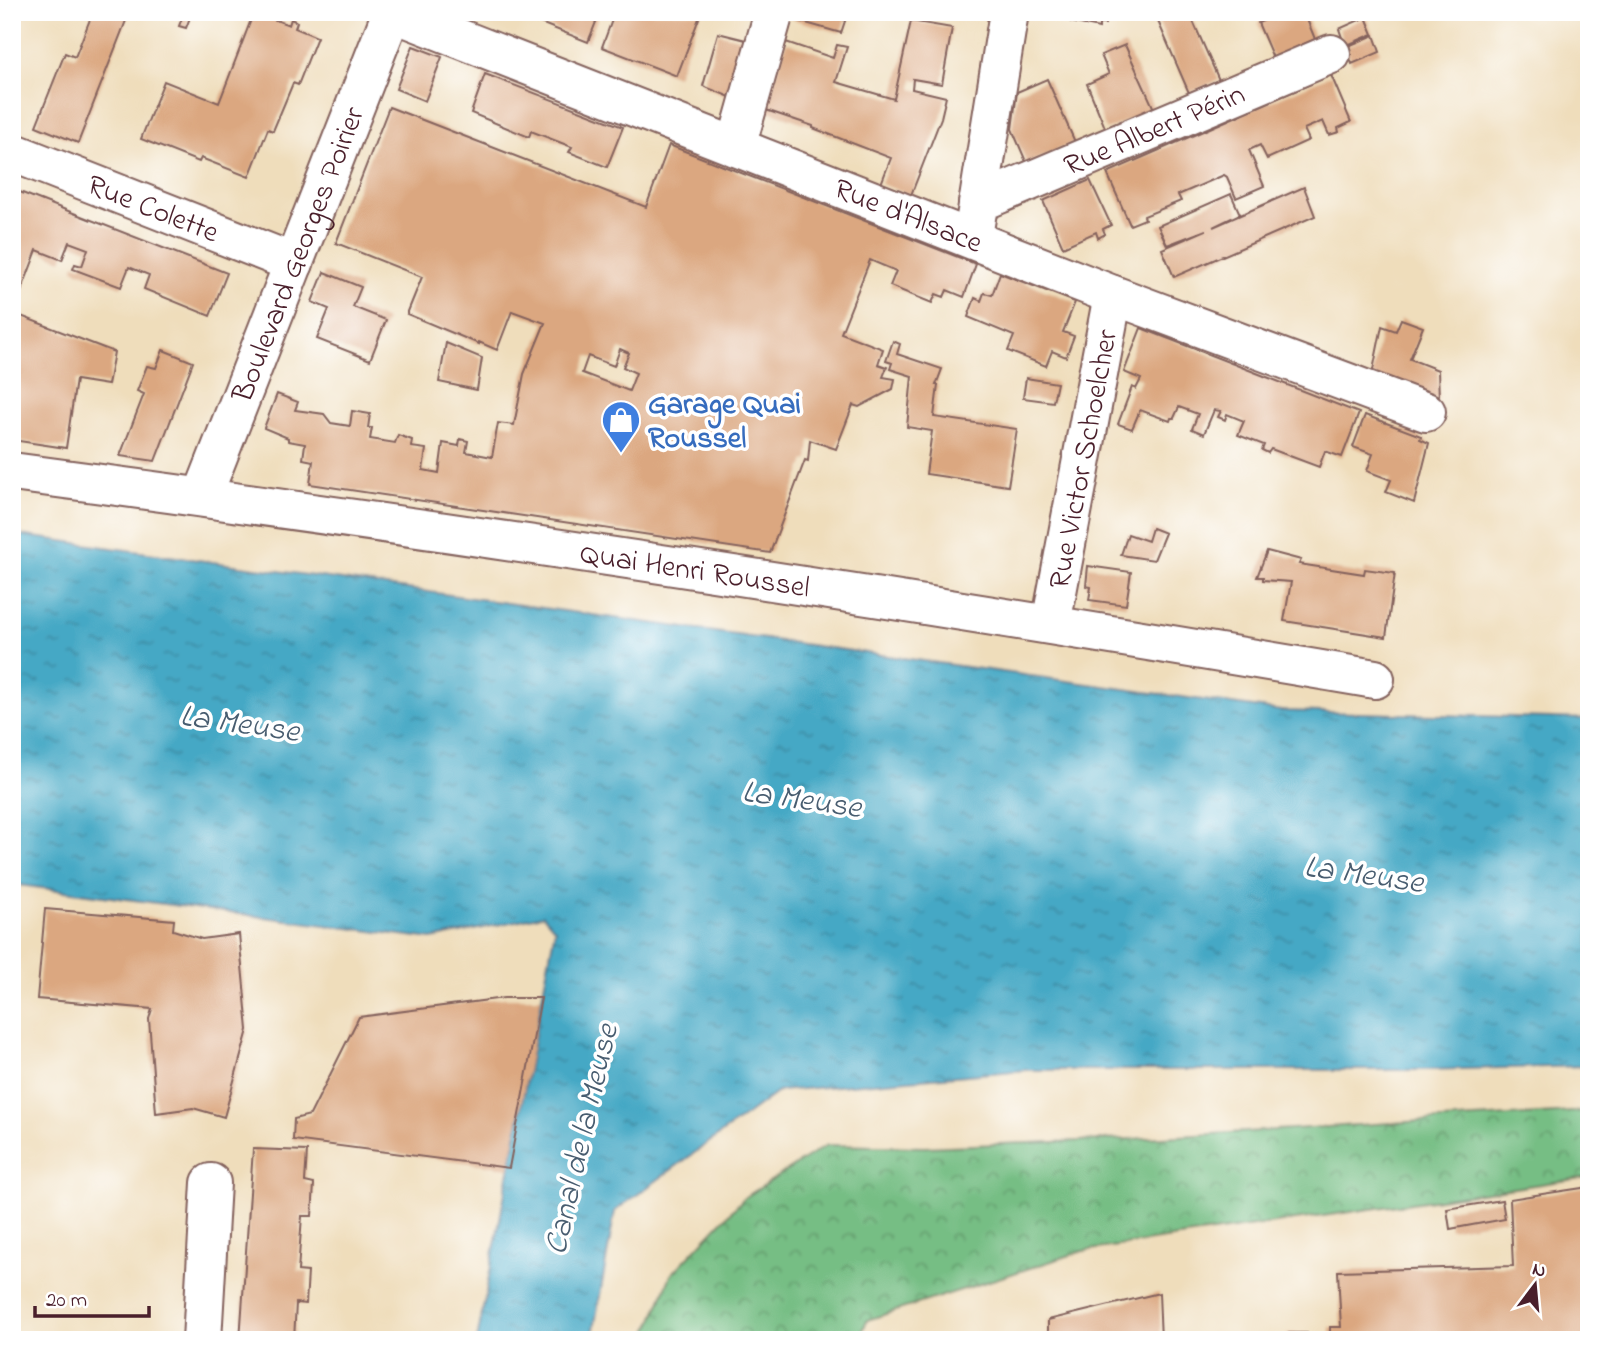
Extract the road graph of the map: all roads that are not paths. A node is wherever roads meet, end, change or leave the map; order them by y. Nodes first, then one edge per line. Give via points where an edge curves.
1 (392, 12) edge
2 (774, 12) edge
3 (1009, 12) edge
4 (1331, 54) dead end
5 (736, 147) junction
6 (12, 152) edge
7 (975, 221) junction
8 (294, 263) junction
9 (1113, 295) junction
10 (1426, 412) dead end
11 (12, 472) edge
12 (202, 497) junction
13 (1051, 624) junction
14 (1375, 679) dead end
15 (211, 1183) dead end
16 (202, 1340) edge

1 - 5 street, Rue d'Alsace
1 - 8 street, Boulevard Georges Poirier
2 - 5 street
3 - 7 street
4 - 7 street, Rue Albert Périn
5 - 7 street, Rue d'Alsace
6 - 8 street, Rue Colette
7 - 9 street, Rue d'Alsace
8 - 12 street, Boulevard Georges Poirier
9 - 10 street, Rue d'Alsace
9 - 13 street, Rue Victor Schoelcher
11 - 12 street, Quai Henri Roussel
12 - 13 street, Quai Henri Roussel
13 - 14 street, Quai Henri Roussel
15 - 16 street

